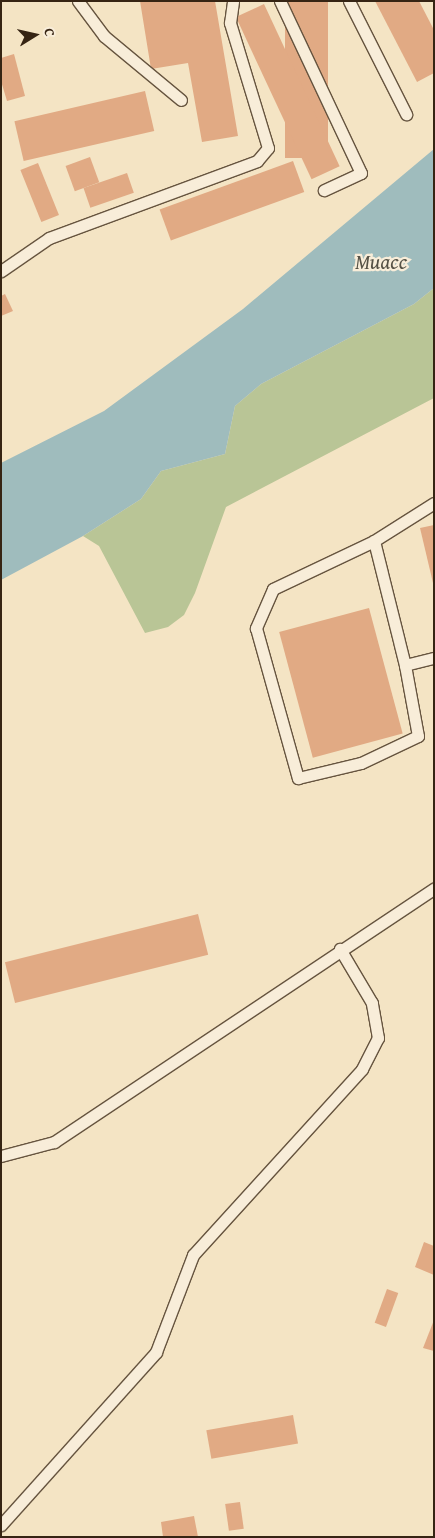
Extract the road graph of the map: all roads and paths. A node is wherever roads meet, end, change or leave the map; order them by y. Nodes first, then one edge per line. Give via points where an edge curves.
1 (78, 1) edge
2 (233, 1) edge
3 (280, 1) edge
4 (349, 1) edge
5 (181, 100) dead end
6 (406, 114) dead end
7 (324, 190) dead end
8 (1, 271) edge
9 (434, 503) edge
10 (374, 541) junction
11 (434, 658) edge
12 (405, 665) junction
13 (434, 889) edge
14 (340, 949) junction
15 (1, 1156) edge
16 (1, 1525) edge

1 - 5 lane via 104,36
2 - 8 lane via 230,23 268,148 257,162 49,238
3 - 7 lane via 361,173
4 - 6 lane
9 - 10 lane
10 - 12 lane
10 - 12 lane via 273,589 256,628 298,778 361,763 418,736
11 - 12 lane
13 - 14 lane
14 - 15 lane via 54,1142
14 - 16 lane via 372,1003 374,1012 378,1038 362,1069 193,1256 156,1352

